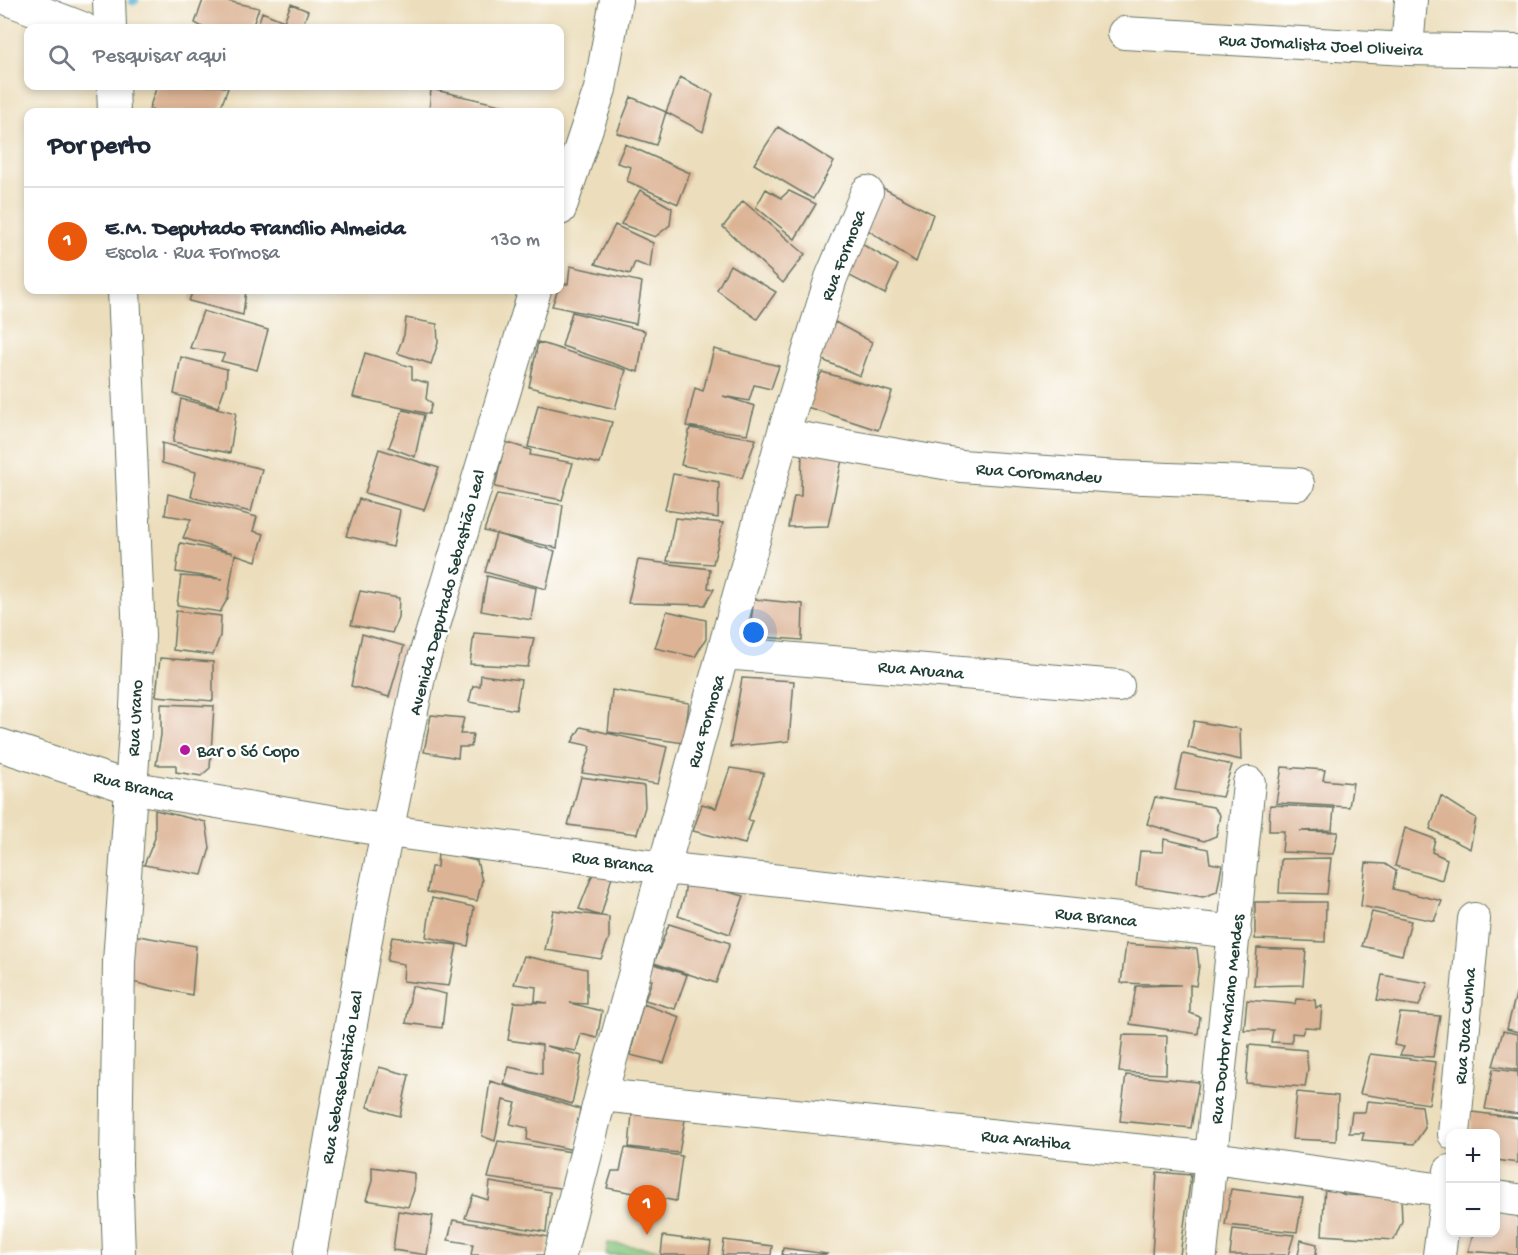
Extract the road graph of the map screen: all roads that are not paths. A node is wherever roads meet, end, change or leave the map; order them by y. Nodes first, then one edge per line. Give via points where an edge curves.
1 (10, 0) edge
2 (109, 0) edge
3 (616, 0) edge
4 (1411, 0) edge
5 (72, 24) edge
6 (110, 24) edge
7 (1124, 33) dead end
8 (1407, 49) junction
9 (1518, 51) edge
10 (113, 90) edge
11 (114, 108) edge
12 (867, 192) dead end
13 (564, 196) edge
14 (124, 294) edge
15 (534, 294) edge
16 (783, 435) junction
17 (1298, 484) dead end
18 (724, 653) junction
19 (1118, 686) dead end
20 (0, 745) edge
21 (1249, 783) dead end
22 (129, 787) junction
23 (388, 831) junction
24 (664, 868) junction
25 (373, 900) joint
26 (1474, 919) dead end
27 (1235, 932) junction
28 (601, 1095) junction
29 (1454, 1129) edge
30 (1212, 1158) junction
31 (1446, 1184) edge
32 (1500, 1198) edge
33 (1518, 1200) edge
34 (1446, 1210) edge
35 (119, 1255) edge
36 (310, 1255) edge
37 (560, 1255) edge
38 (1201, 1255) edge
39 (1439, 1255) edge

1 - 5 street
2 - 6 street
3 - 13 street via 600,89
4 - 8 street
7 - 8 street, Rua Jornalista Joel Oliveira
8 - 9 street, Rua Jornalista Joel Oliveira
10 - 11 street
12 - 16 street, Rua Formosa via 831,278
14 - 22 street, Rua Urano via 139,636
15 - 23 street, Avenida Deputado Sebastião Leal via 420,672
16 - 17 street, Rua Coromandeu via 960,466
16 - 18 street, Rua Formosa
18 - 19 street, Rua Aruana
18 - 24 street, Rua Formosa
20 - 22 street, Rua Branca
21 - 27 street, Rua Doutor Mariano Mendes
22 - 23 street, Rua Branca
22 - 35 street, Rua Urano via 119,962
23 - 24 street, Rua Branca
23 - 25 street, Avenida Deputado Sebastião Leal
24 - 27 street, Rua Branca
24 - 28 street, Rua Formosa
25 - 36 street, Rua Sebasebastião Leal
26 - 29 street, Rua Juca Cunha
27 - 30 street, Rua Doutor Mariano Mendes
28 - 30 street, Rua Aratiba
28 - 37 street, Rua Formosa
30 - 31 street, Rua Aratiba
30 - 38 street, Rua Doutor Mariano Mendes
32 - 33 street
34 - 39 street

